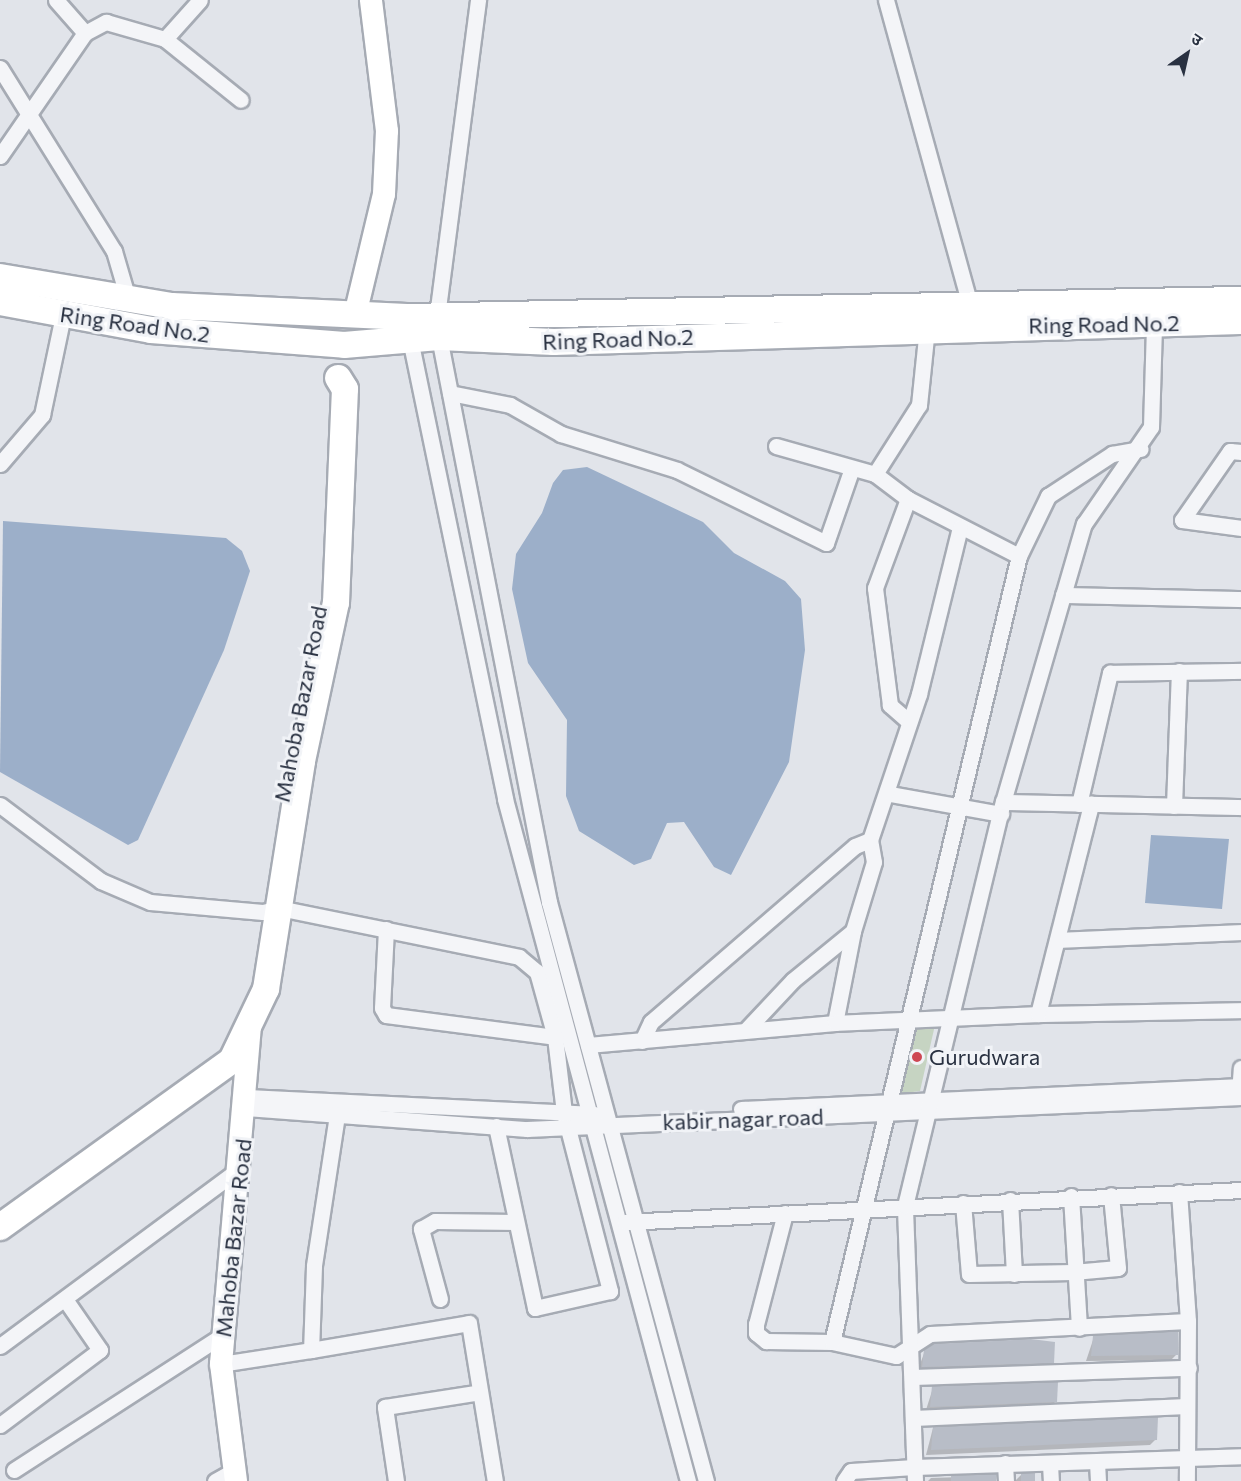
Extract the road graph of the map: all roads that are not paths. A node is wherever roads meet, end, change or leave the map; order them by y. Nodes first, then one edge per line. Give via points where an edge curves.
1 (56, 0) edge
2 (200, 0) edge
3 (370, 0) edge
4 (478, 0) edge
5 (886, 0) edge
6 (85, 33) junction
7 (165, 39) junction
8 (0, 68) edge
9 (241, 100) dead end
10 (27, 116) junction
11 (0, 156) edge
12 (0, 277) edge
13 (128, 299) junction
14 (1241, 300) edge
15 (0, 302) edge
16 (970, 304) junction
17 (63, 315) junction
18 (355, 315) junction
19 (1241, 321) edge
20 (1154, 323) junction
21 (438, 327) junction
22 (927, 327) junction
23 (410, 339) junction
24 (344, 345) junction
25 (450, 393) junction
26 (776, 446) dead end
27 (1140, 448) junction
28 (1241, 452) edge
29 (0, 464) edge
30 (852, 468) junction
31 (875, 474) junction
32 (908, 499) junction
33 (960, 527) junction
34 (1241, 528) edge
35 (1019, 556) junction
36 (1063, 595) junction
37 (1241, 599) edge
38 (1179, 671) junction
39 (1241, 671) edge
40 (907, 720) junction
41 (890, 794) junction
42 (1085, 804) junction
43 (0, 805) edge
44 (1174, 806) junction
45 (959, 807) junction
46 (1241, 807) edge
47 (1002, 808) junction
48 (870, 840) junction
49 (271, 910) junction
50 (386, 929) junction
51 (853, 930) junction
52 (1241, 932) edge
53 (1058, 940) junction
54 (1241, 1010) edge
55 (1038, 1014) junction
56 (948, 1019) junction
57 (906, 1020) junction
58 (835, 1023) junction
59 (250, 1024) junction
60 (747, 1029) junction
61 (555, 1037) junction
62 (642, 1041) junction
63 (588, 1045) junction
64 (236, 1046) junction
65 (1241, 1068) edge
66 (1240, 1091) edge
67 (247, 1103) junction
68 (927, 1105) junction
69 (886, 1107) junction
70 (337, 1114) junction
71 (566, 1120) junction
72 (587, 1120) junction
73 (608, 1120) junction
74 (496, 1126) junction
75 (239, 1169) junction
76 (1241, 1190) edge
77 (1179, 1191) junction
78 (1112, 1195) junction
79 (1071, 1196) junction
80 (1010, 1200) junction
81 (963, 1203) junction
82 (905, 1206) junction
83 (861, 1208) junction
84 (0, 1213) edge
85 (785, 1213) junction
86 (633, 1221) junction
87 (516, 1222) junction
88 (614, 1222) junction
89 (595, 1223) junction
90 (0, 1227) edge
91 (1073, 1272) junction
92 (1014, 1274) junction
93 (65, 1299) junction
94 (440, 1299) dead end
95 (1188, 1321) junction
96 (1078, 1328) junction
97 (222, 1335) junction
98 (832, 1342) junction
99 (912, 1342) junction
100 (0, 1346) edge
101 (311, 1350) junction
102 (221, 1364) junction
103 (1189, 1368) junction
104 (913, 1377) junction
105 (474, 1393) dead end
106 (1187, 1406) junction
107 (913, 1418) junction
108 (0, 1425) edge
109 (1241, 1456) edge
110 (1185, 1459) junction
111 (1096, 1462) junction
112 (1005, 1463) junction
113 (1050, 1464) junction
114 (14, 1470) dead end
115 (915, 1474) edge
116 (235, 1475) edge
117 (215, 1481) edge
118 (396, 1481) edge
119 (495, 1481) edge
120 (688, 1481) edge
121 (706, 1481) edge
122 (844, 1481) edge
123 (1006, 1481) edge
124 (1051, 1481) edge
125 (1098, 1481) edge
126 (1187, 1481) edge

1 - 6 street
2 - 7 street
3 - 18 street via 387,131 385,184 377,237
4 - 21 street
5 - 16 street
6 - 7 street via 106,22
6 - 10 street
7 - 9 street
8 - 10 street
10 - 11 street
10 - 13 street via 114,251
12 - 13 main road, Ring Road No.2
13 - 18 main road, Ring Road No.2 via 247,313
14 - 16 main road, Ring Road No.2
15 - 17 main road, Ring Road No.2
16 - 21 main road, Ring Road No.2
17 - 24 main road, Ring Road No.2 via 151,330
17 - 29 street via 42,416
18 - 21 main road, Ring Road No.2
18 - 24 main road, Mahoba Bazar Road
19 - 20 main road, Ring Road No.2
20 - 22 main road, Ring Road No.2
20 - 27 street via 1151,427
21 - 22 main road, Ring Road No.2 via 554,342
21 - 23 main road, Ring Road No.2
21 - 25 street
22 - 31 street via 919,405
23 - 24 main road, Ring Road No.2
23 - 72 street via 505,800
24 - 49 main road, Mahoba Bazar Road via 338,378 329,387 315,678 286,760
25 - 30 street via 510,405 561,434 677,470 826,543
25 - 63 street via 549,903
26 - 30 street
27 - 35 street via 1112,454 1048,496
27 - 36 street via 1084,524
28 - 34 street via 1230,451 1182,520
30 - 31 street
31 - 32 street
32 - 33 street
32 - 40 street via 875,588 890,705
33 - 35 street
33 - 40 street
35 - 45 street
36 - 37 street
36 - 47 street
38 - 39 street
38 - 42 street via 1110,673
38 - 44 street
40 - 41 street
41 - 45 street
41 - 48 street
42 - 44 street
42 - 47 street
42 - 53 street
43 - 49 street via 101,881 150,902
44 - 46 street
45 - 47 street
45 - 57 street
47 - 56 street
48 - 51 street via 874,862
48 - 62 street via 855,846 651,1022
49 - 50 street
49 - 59 main road, Mahoba Bazar Road via 255,987 260,996
50 - 61 street via 531,963
50 - 61 street via 382,1008 386,1015
51 - 58 street
51 - 60 street via 793,980
52 - 53 street
53 - 55 street
54 - 55 street
55 - 56 street
56 - 57 street
56 - 68 street
57 - 58 street
57 - 69 street
58 - 60 street
59 - 64 main road
59 - 67 street, Mahoba Bazar Road
60 - 62 street
61 - 71 street
62 - 63 street
63 - 73 street
64 - 84 main road via 222,1047
64 - 90 main road via 232,1060
65 - 66 street
66 - 68 street, kabir nagar road
67 - 70 street, kabir nagar road
67 - 71 street
67 - 75 street, Mahoba Bazar Road
68 - 69 street, kabir nagar road
68 - 82 street
69 - 73 street, kabir nagar road
69 - 83 street
70 - 74 street, kabir nagar road
70 - 101 street via 314,1266
71 - 72 street, kabir nagar road
71 - 74 street, kabir nagar road
71 - 89 street
72 - 73 street, kabir nagar road
72 - 88 street
73 - 86 street
74 - 87 street
75 - 93 street
75 - 97 street, Mahoba Bazar Road
76 - 77 street
77 - 78 street
77 - 95 street
78 - 79 street
78 - 91 street via 1118,1268
79 - 80 street
79 - 91 street
80 - 81 street
80 - 92 street
81 - 82 street
81 - 92 street via 969,1274
82 - 83 street
82 - 99 street
83 - 85 street
83 - 98 street
85 - 86 street
85 - 98 street via 756,1333 766,1341
86 - 88 street
86 - 121 street
87 - 89 street via 535,1308 610,1291
87 - 94 street via 435,1221 421,1229
88 - 89 street
88 - 120 street
91 - 92 street
91 - 96 street
93 - 100 street
93 - 108 street via 100,1350
95 - 96 street
95 - 103 street
96 - 99 street via 930,1334
97 - 102 street, Mahoba Bazar Road
97 - 114 street
98 - 99 street via 896,1356
99 - 104 street
101 - 102 street
101 - 119 street via 469,1323
102 - 116 street, Mahoba Bazar Road
103 - 104 street
103 - 106 street
104 - 107 street
105 - 118 street via 385,1407
106 - 107 street
106 - 110 street
107 - 115 street
109 - 110 street
110 - 111 street
110 - 126 street
111 - 113 street
111 - 125 street
112 - 113 street
112 - 115 street
112 - 123 street
113 - 124 street
115 - 122 street via 851,1471
116 - 117 street

